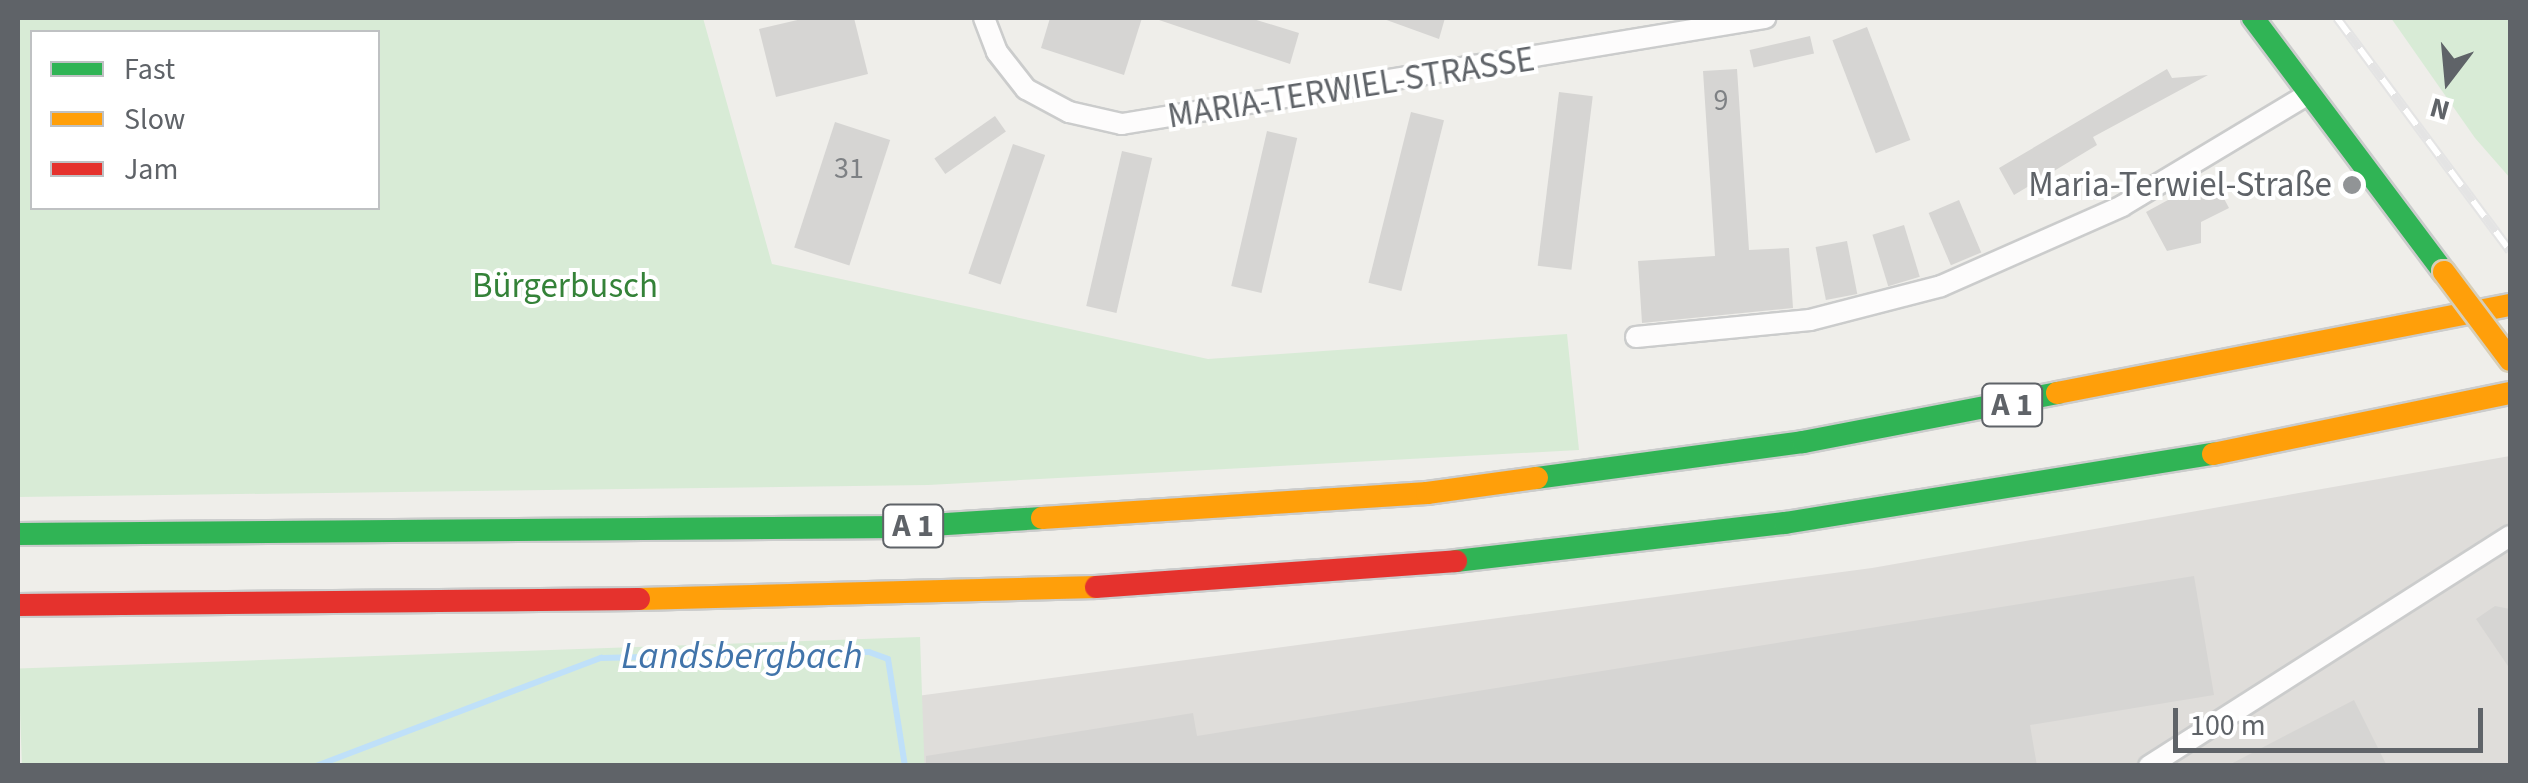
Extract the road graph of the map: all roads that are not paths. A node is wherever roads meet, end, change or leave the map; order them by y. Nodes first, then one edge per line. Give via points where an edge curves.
1 (984, 18) edge
2 (1765, 18) edge
3 (2253, 18) edge
4 (2310, 93) junction
5 (2510, 305) edge
6 (1636, 337) dead end
7 (2510, 360) edge
8 (2510, 394) edge
9 (18, 534) edge
10 (2510, 536) edge
11 (18, 605) edge
12 (2149, 766) edge

1 - 2 street, MARIA-TERWIEL-STRASSE via 996,52 1026,90 1069,112 1122,124
3 - 4 main road
4 - 6 street via 2122,206 1941,286 1810,320
4 - 7 main road, bridge
5 - 9 main road, A 1 via 1803,442 1390,496 900,527
8 - 11 main road, A 1 via 2242,448 1785,523 1330,576 926,596
10 - 12 street

